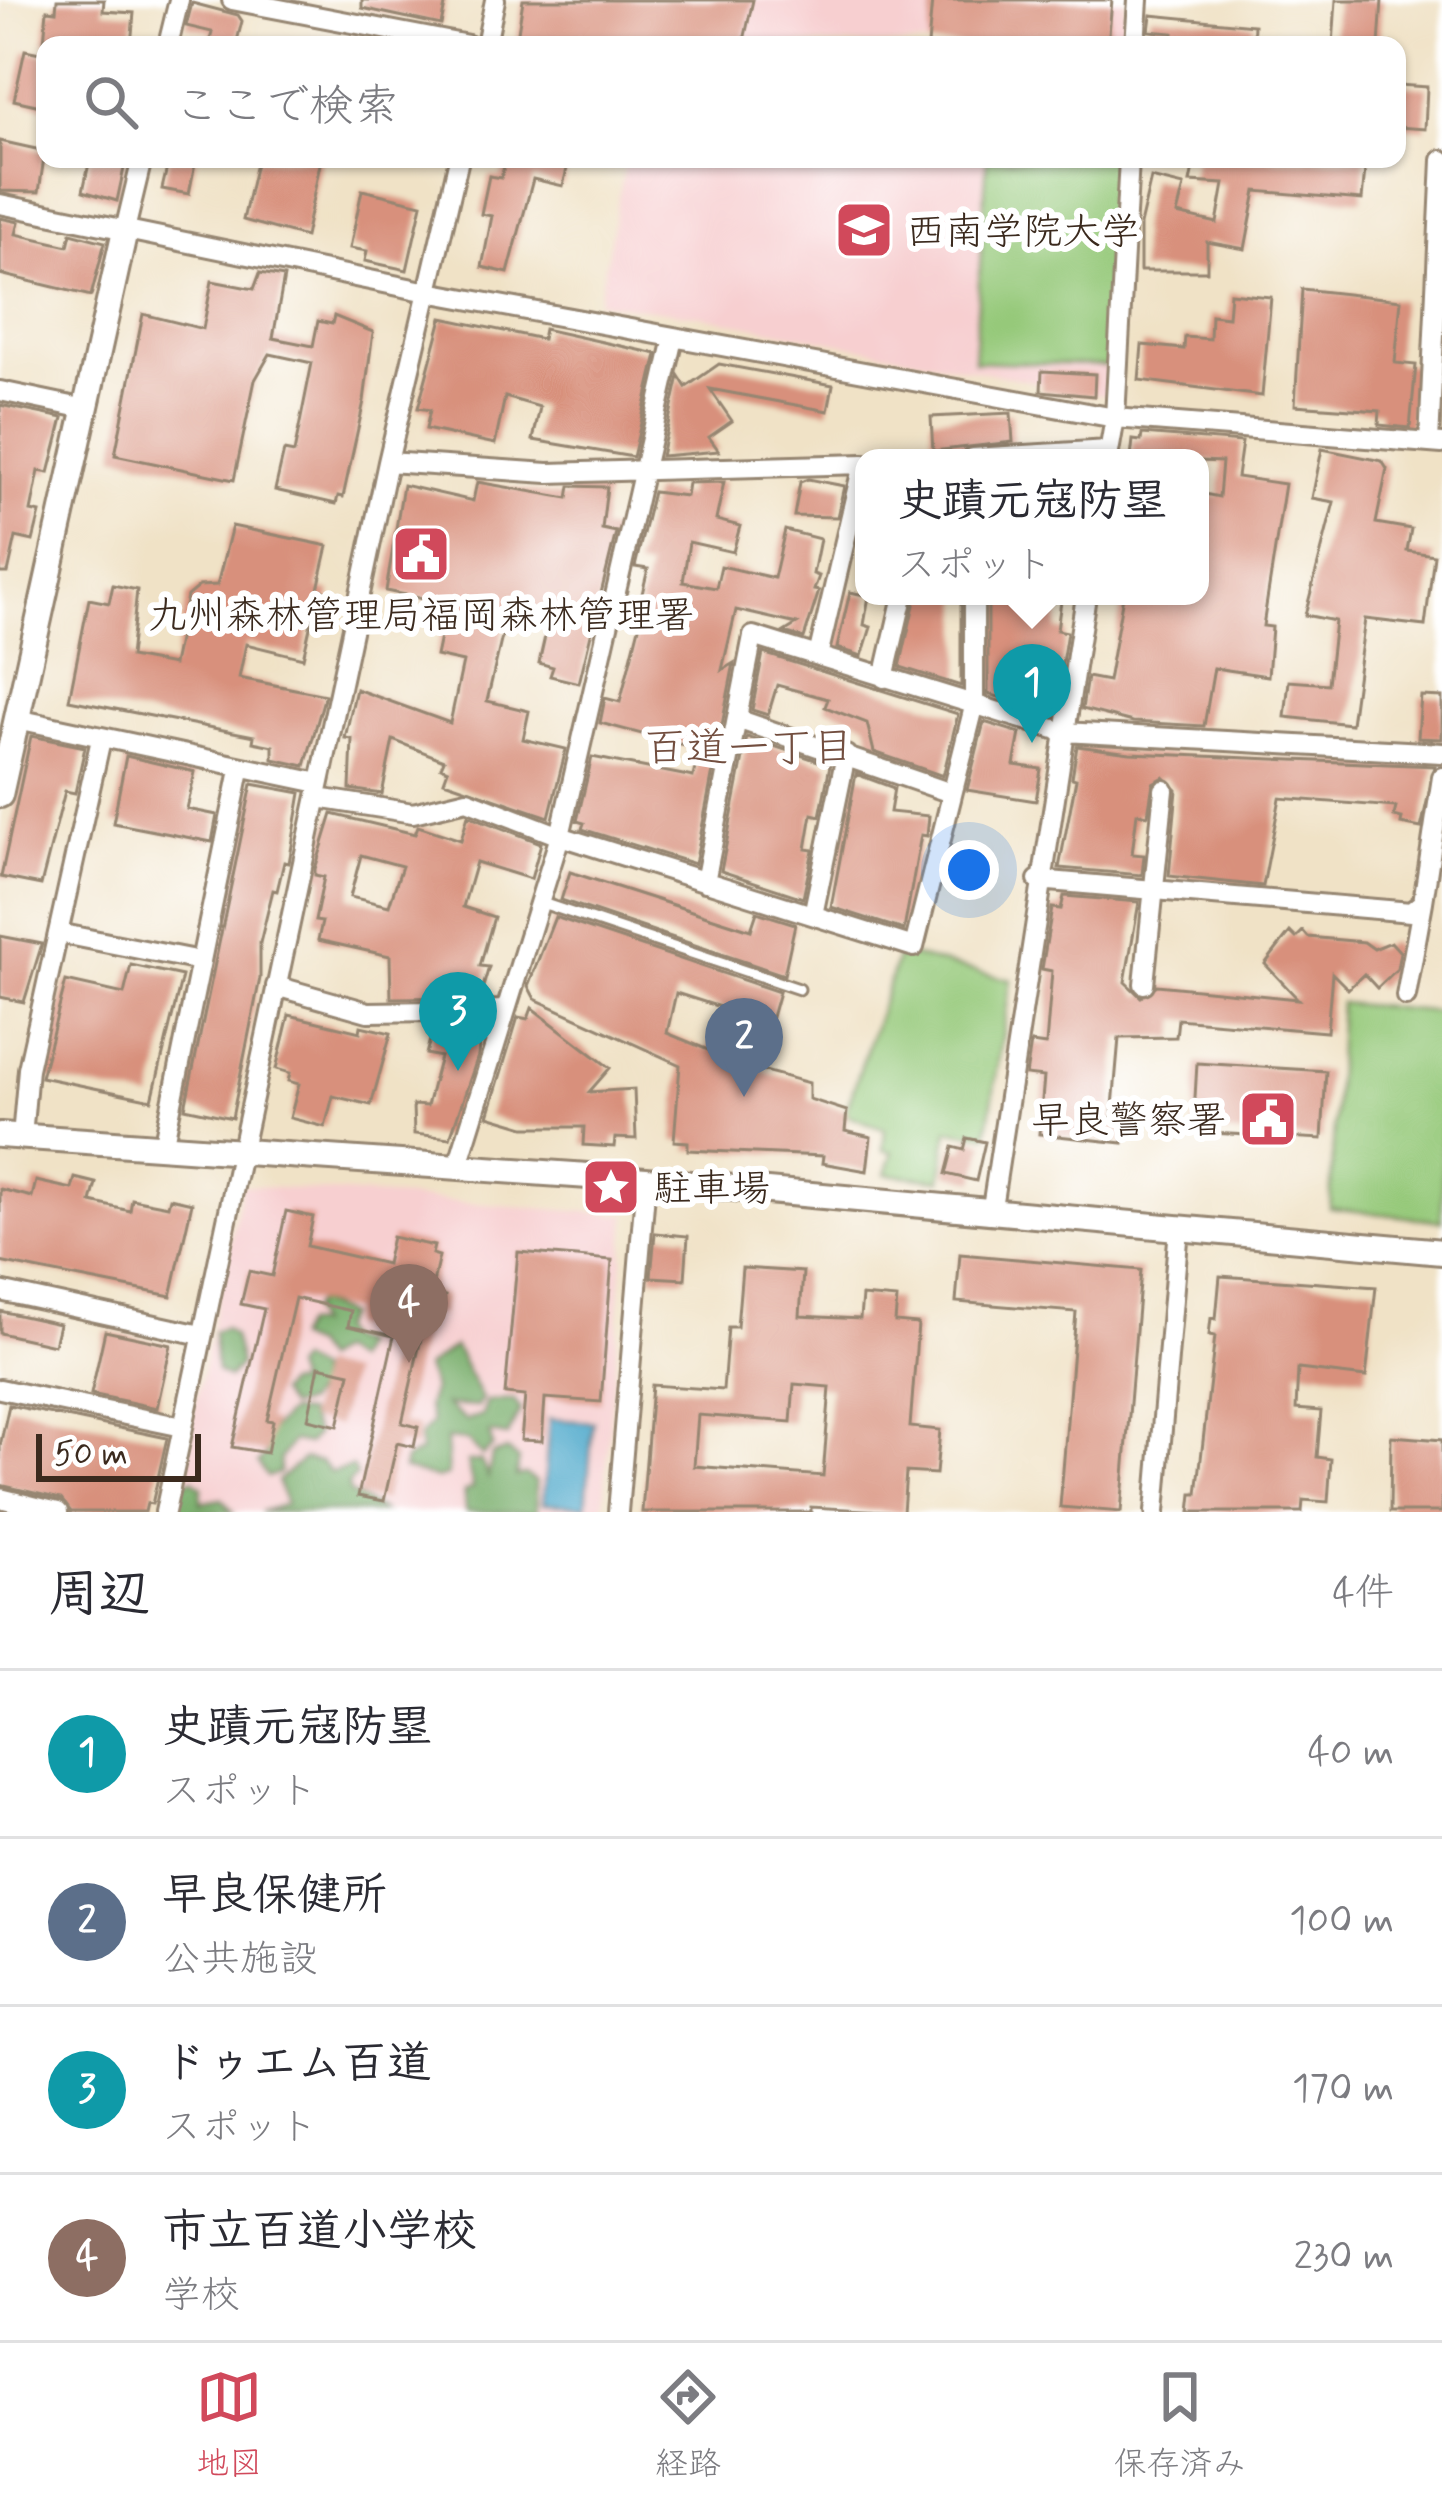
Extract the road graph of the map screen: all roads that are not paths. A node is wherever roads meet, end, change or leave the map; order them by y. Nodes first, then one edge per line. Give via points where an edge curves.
1 (179, 0) edge
2 (232, 0) edge
3 (495, 0) edge
4 (1138, 0) edge
5 (170, 36) edge
6 (421, 36) edge
7 (488, 36) edge
8 (1136, 36) edge
9 (1442, 160) edge
10 (140, 168) edge
11 (457, 168) edge
12 (1129, 168) edge
13 (0, 204) edge
14 (125, 230) junction
15 (428, 292) junction
16 (674, 338) junction
17 (0, 391) edge
18 (86, 409) junction
19 (1115, 418) junction
20 (1435, 443) edge
21 (1109, 449) edge
22 (388, 462) junction
23 (855, 464) edge
24 (640, 473) junction
25 (855, 502) edge
26 (901, 605) edge
27 (974, 605) edge
28 (1085, 605) edge
29 (818, 656) junction
30 (884, 678) junction
31 (974, 707) junction
32 (17, 719) junction
33 (737, 719) junction
34 (1064, 733) junction
35 (101, 739) junction
36 (1442, 753) edge
37 (846, 755) junction
38 (240, 770) junction
39 (1442, 777) edge
40 (318, 790) junction
41 (1164, 790) dead end
42 (951, 793) junction
43 (0, 795) edge
44 (560, 836) junction
45 (1038, 880) junction
46 (705, 882) junction
47 (1153, 890) junction
48 (539, 902) junction
49 (1423, 902) junction
50 (813, 916) junction
51 (58, 933) junction
52 (200, 961) junction
53 (1144, 984) dead end
54 (276, 986) junction
55 (799, 989) dead end
56 (1406, 996) dead end
57 (503, 1010) junction
58 (11, 1136) edge
59 (163, 1147) junction
60 (243, 1155) junction
61 (457, 1168) junction
62 (646, 1180) junction
63 (991, 1214) junction
64 (1178, 1228) junction
65 (1442, 1252) edge
66 (0, 1291) edge
67 (201, 1335) junction
68 (0, 1389) edge
69 (183, 1427) junction
70 (0, 1498) edge
71 (58, 1512) edge
72 (165, 1512) edge
73 (618, 1512) edge
74 (1154, 1512) edge

1 - 5 street
2 - 6 street
3 - 7 street
4 - 8 street
9 - 20 street
10 - 14 street
11 - 15 street
12 - 19 street
13 - 14 street
14 - 15 street
14 - 18 street
15 - 16 street
15 - 22 street
16 - 19 street
16 - 24 street
17 - 18 street
18 - 32 street
19 - 20 street
19 - 21 street
22 - 24 street
22 - 40 street
23 - 24 street
24 - 44 street
25 - 29 street
26 - 30 street
27 - 31 street
28 - 34 street
29 - 30 street
29 - 33 street via 753,635
30 - 31 street
31 - 34 street
31 - 42 street
32 - 35 street
32 - 43 street
33 - 37 street
33 - 46 street
34 - 36 street
34 - 45 street
35 - 38 street
35 - 51 street
37 - 42 street
37 - 50 street
38 - 40 street
38 - 52 street
39 - 49 street
40 - 44 street via 413,813 466,800
40 - 54 street
41 - 47 street
42 - 50 street via 914,947
44 - 46 street
44 - 48 street
45 - 47 street
45 - 63 street
46 - 50 street
47 - 49 street via 1411,912
47 - 53 street
48 - 55 lane
48 - 57 street
49 - 56 street
51 - 52 street
51 - 58 street
52 - 59 street
54 - 57 street via 368,1012
54 - 60 street
57 - 61 street
58 - 59 street
59 - 60 street
60 - 61 street
60 - 67 street
61 - 62 street
62 - 63 street
62 - 73 street
63 - 64 street
64 - 65 street
64 - 74 street
66 - 67 street
67 - 69 street
68 - 69 street
69 - 72 street
70 - 71 street

